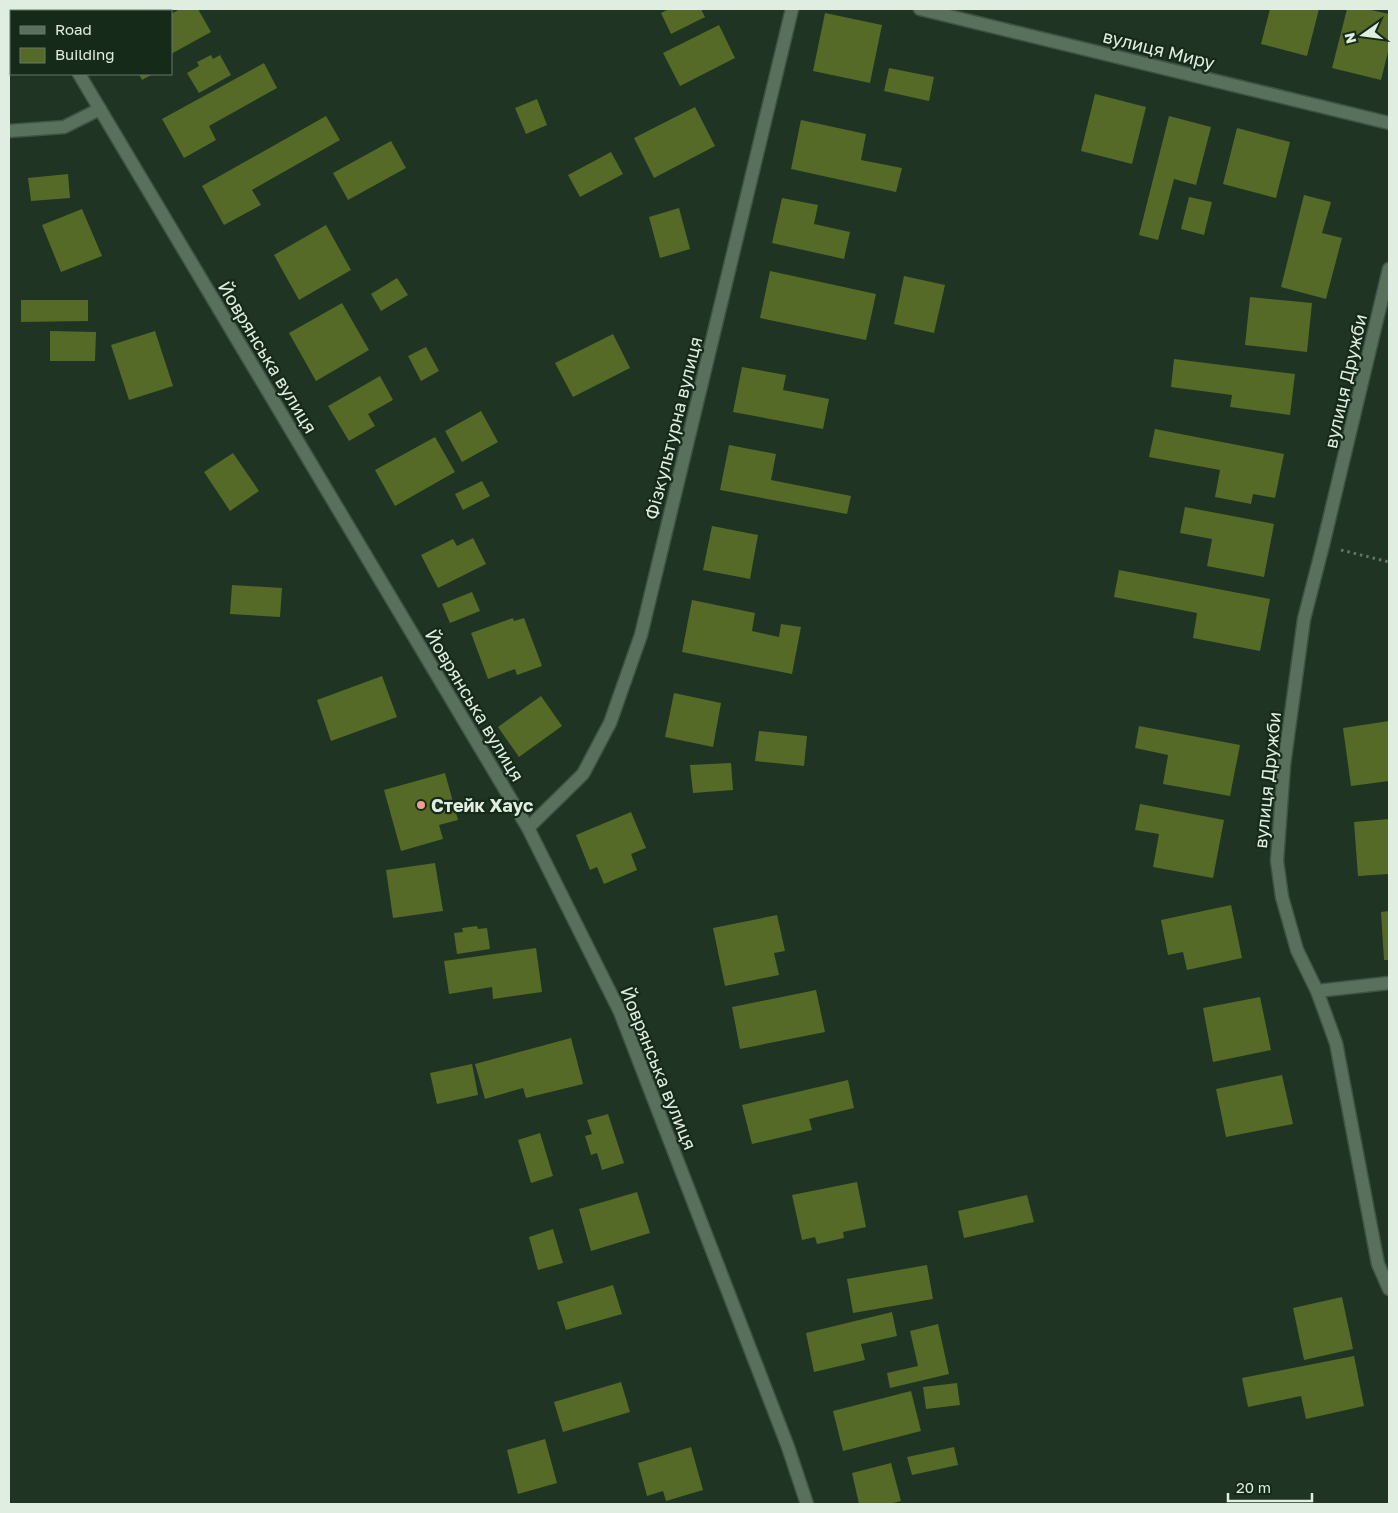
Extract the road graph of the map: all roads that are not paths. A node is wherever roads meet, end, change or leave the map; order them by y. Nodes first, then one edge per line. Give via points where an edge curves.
1 (792, 9) edge
2 (920, 9) edge
3 (80, 75) edge
4 (100, 109) junction
5 (1389, 123) edge
6 (9, 131) edge
7 (1389, 269) edge
8 (528, 828) junction
9 (1389, 983) edge
10 (1317, 990) junction
11 (1389, 1289) edge
12 (807, 1504) edge

1 - 8 street, Фізкультурна вулиця via 641,636 610,723 583,774
2 - 5 street, вулиця Миру
3 - 4 street, Йоврянська вулиця
4 - 6 street via 64,127
4 - 8 street, Йоврянська вулиця
7 - 10 street, вулиця Дружби via 1304,619 1284,765 1277,860 1282,897 1297,950
8 - 12 street, Йоврянська вулиця via 620,1012
9 - 10 street
10 - 11 street, вулиця Дружби via 1336,1043 1378,1264

